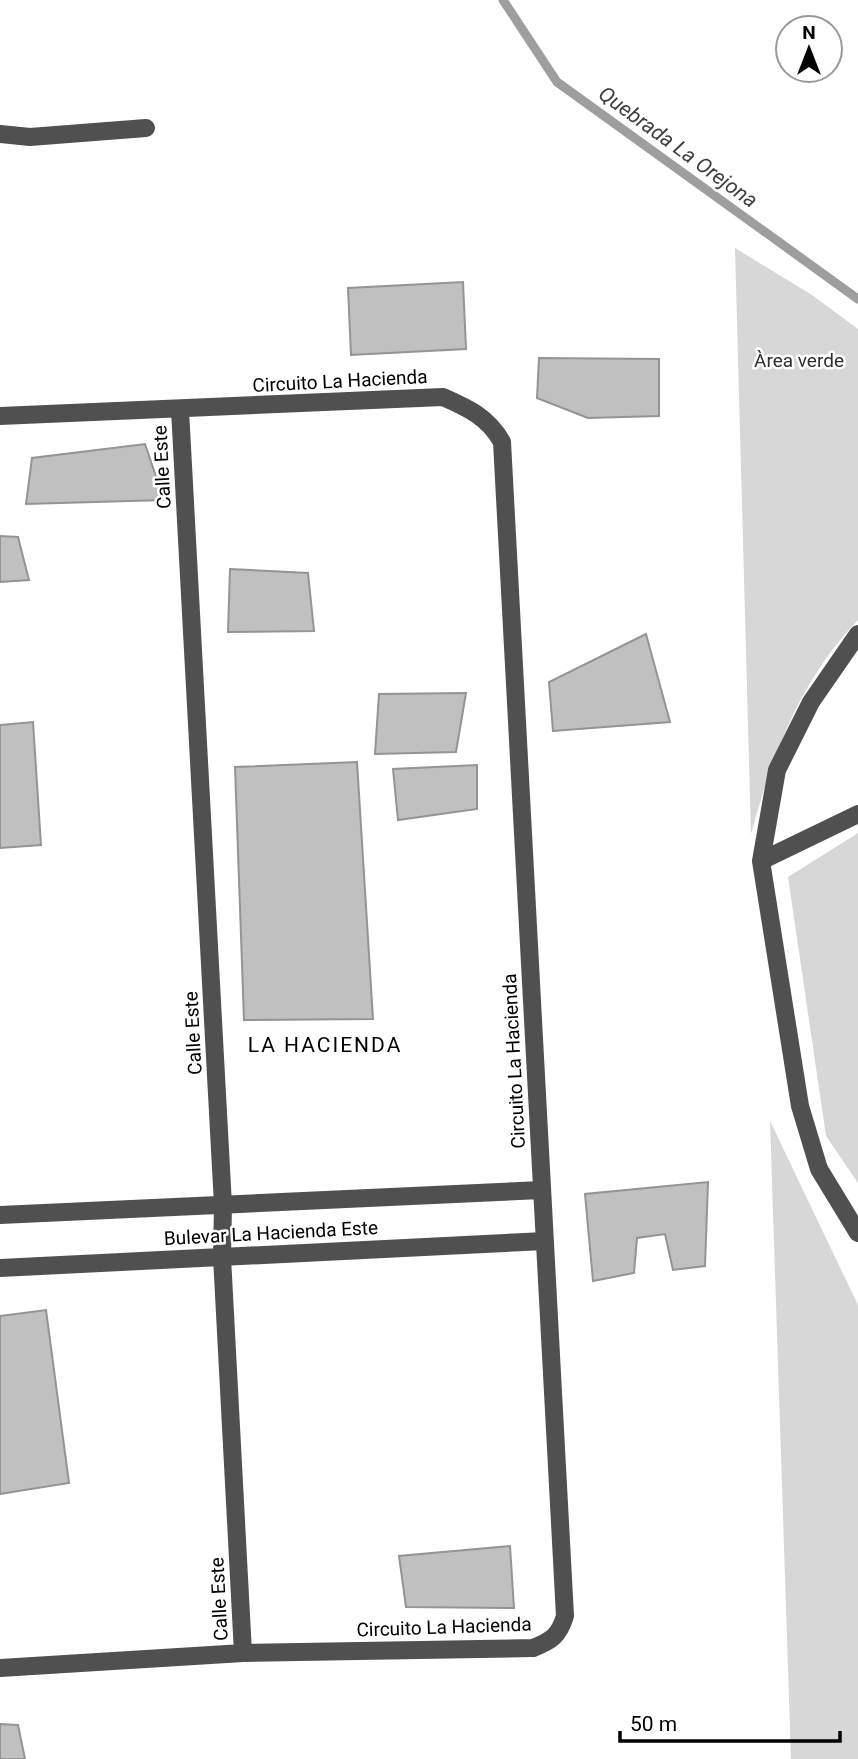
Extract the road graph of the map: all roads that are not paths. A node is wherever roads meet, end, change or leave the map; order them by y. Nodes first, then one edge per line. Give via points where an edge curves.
1 (146, 128) dead end
2 (0, 134) edge
3 (180, 410) junction
4 (0, 416) edge
5 (858, 634) edge
6 (858, 814) edge
7 (761, 861) junction
8 (542, 1190) junction
9 (223, 1205) junction
10 (0, 1215) edge
11 (858, 1233) edge
12 (545, 1241) junction
13 (222, 1257) junction
14 (0, 1268) edge
15 (243, 1653) junction
16 (0, 1668) edge

1 - 2 street via 30,137
3 - 4 street, Circuito La Hacienda
3 - 8 street, Circuito La Hacienda via 443,397 492,424 502,442
3 - 9 street, Calle Este
5 - 7 street via 811,702 777,770
6 - 7 street
7 - 11 street via 800,1106 819,1169
8 - 9 street, Bulevar La Hacienda Este
8 - 12 street, Circuito La Hacienda
9 - 10 street, Bulevar La Hacienda Este
9 - 13 street, Calle Este
12 - 13 street, Bulevar La Hacienda Este
12 - 15 street, Circuito La Hacienda via 565,1616 561,1632 533,1648
13 - 14 street, Bulevar La Hacienda Este
13 - 15 street, Calle Este
15 - 16 street, Circuito La Hacienda

